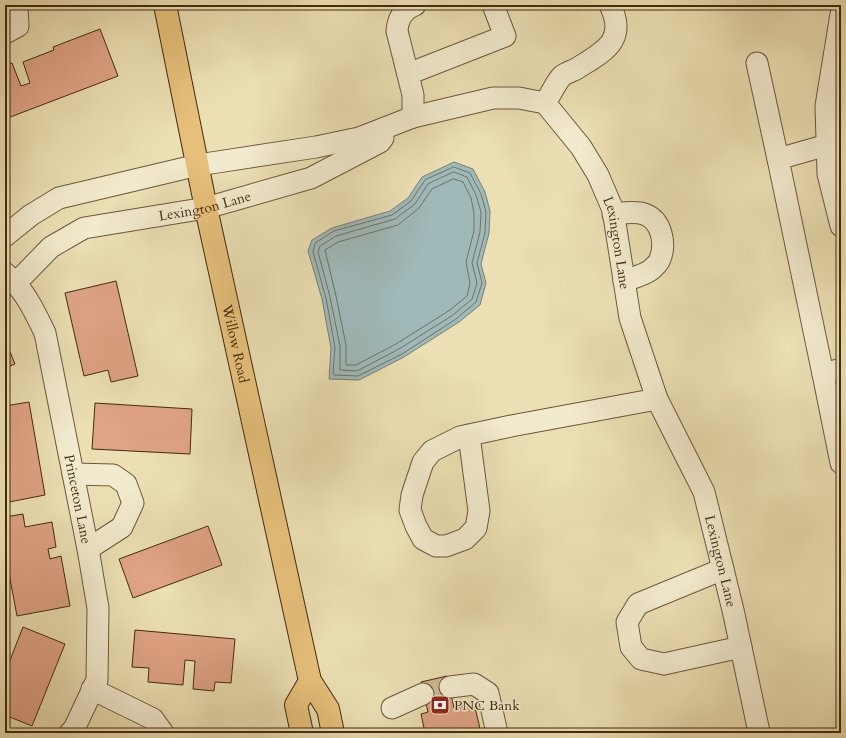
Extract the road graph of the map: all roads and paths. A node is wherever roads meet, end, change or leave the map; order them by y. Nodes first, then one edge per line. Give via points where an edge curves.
1 (17, 5) edge
2 (165, 5) edge
3 (415, 5) edge
4 (493, 5) edge
5 (610, 5) edge
6 (839, 32) edge
7 (5, 34) edge
8 (757, 63) dead end
9 (408, 74) junction
10 (545, 103) junction
11 (413, 117) junction
12 (394, 124) junction
13 (827, 145) junction
14 (316, 146) junction
15 (778, 159) junction
16 (198, 165) junction
17 (834, 166) edge
18 (324, 172) junction
19 (206, 208) junction
20 (613, 214) junction
21 (841, 226) edge
22 (5, 236) edge
23 (11, 278) edge
24 (624, 281) junction
25 (832, 372) edge
26 (657, 398) junction
27 (836, 414) edge
28 (469, 435) junction
29 (841, 463) edge
30 (73, 474) junction
31 (88, 549) junction
32 (723, 569) junction
33 (740, 647) junction
34 (310, 681) junction
35 (450, 687) tunnel mouth
36 (92, 689) junction
37 (424, 694) tunnel mouth
38 (392, 708) dead end
39 (75, 732) edge
40 (759, 732) edge
41 (163, 733) edge
42 (302, 733) edge
43 (333, 733) edge
44 (497, 733) edge

1 - 7 street via 18,26
2 - 16 main road, Willow Road
3 - 9 street via 407,8 401,16 397,31
4 - 9 street via 505,36
5 - 10 street via 617,26 611,44 601,54 562,77
6 - 13 street via 826,106
8 - 15 street
9 - 11 street via 413,95
10 - 11 street via 519,98 493,98
10 - 20 street, Lexington Lane via 581,147 598,175
11 - 12 street
12 - 14 street via 359,138
12 - 18 street, Lexington Lane via 380,142
13 - 15 street
13 - 17 street
14 - 16 street
14 - 18 street
15 - 25 street
16 - 19 main road, Willow Road
16 - 22 street via 59,198 31,215
17 - 21 street
18 - 19 street, Lexington Lane
19 - 23 street, Lexington Lane via 84,228 51,247
19 - 34 main road, Willow Road
20 - 24 street, Lexington Lane
20 - 24 street via 645,214 653,219 662,237 660,260 651,270
23 - 30 street, Princeton Lane via 33,306 45,333
24 - 26 street, Lexington Lane via 630,318
25 - 27 street
26 - 28 street
26 - 32 street, Lexington Lane via 704,492
27 - 29 street
28 - 28 street via 432,451 423,462 412,495 410,510 416,526 424,539 436,546 446,546 465,539 476,528 480,511
30 - 31 street, Princeton Lane
30 - 31 street via 113,474 126,484 133,503 122,527
31 - 36 street, Princeton Lane via 98,608 97,680
32 - 33 street, Lexington Lane
32 - 33 street via 638,604 627,622 631,647 641,659 664,664
33 - 40 street, Lexington Lane
34 - 42 main road via 296,704
34 - 43 main road, Willow Road via 328,709
35 - 44 street via 474,684 488,693
36 - 39 street, Princeton Lane
36 - 41 street via 153,719
37 - 38 street

